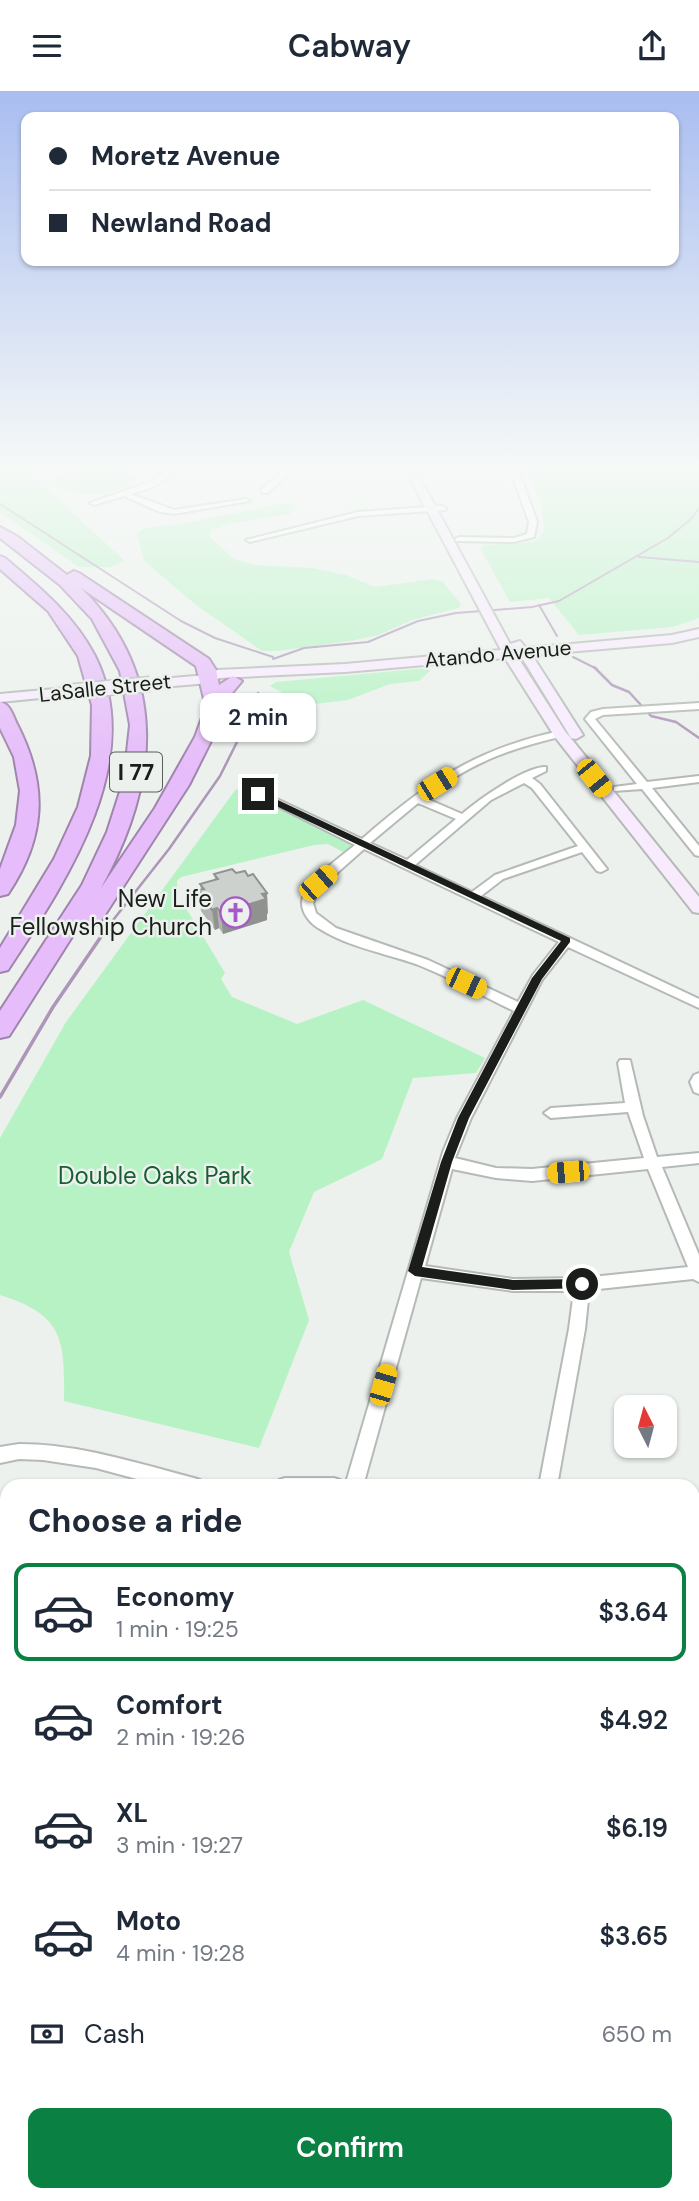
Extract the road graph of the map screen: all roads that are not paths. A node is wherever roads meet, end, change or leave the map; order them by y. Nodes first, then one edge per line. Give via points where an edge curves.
1 (8, 567) edge
2 (41, 567) edge
3 (51, 567) edge
4 (467, 567) edge
5 (471, 567) edge
6 (0, 572) edge
7 (484, 599) junction
8 (494, 617) junction
9 (699, 631) edge
10 (522, 652) junction
11 (506, 653) junction
12 (345, 668) junction
13 (209, 679) junction
14 (233, 681) junction
15 (0, 698) edge
16 (214, 706) junction
17 (699, 706) edge
18 (2, 715) edge
19 (560, 734) junction
20 (542, 769) dead end
21 (523, 777) junction
22 (699, 779) edge
23 (644, 785) junction
24 (618, 789) junction
25 (258, 794) dead end
26 (416, 799) junction
27 (462, 818) junction
28 (363, 844) junction
29 (584, 848) junction
30 (699, 853) edge
31 (408, 865) junction
32 (600, 869) dead end
33 (0, 889) edge
34 (699, 890) edge
35 (474, 896) junction
36 (699, 908) edge
37 (0, 937) edge
38 (567, 940) junction
39 (0, 965) edge
40 (699, 1005) edge
41 (521, 1009) junction
42 (4, 1015) edge
43 (625, 1063) dead end
44 (699, 1079) edge
45 (699, 1089) edge
46 (633, 1107) junction
47 (551, 1113) dead end
48 (699, 1157) edge
49 (447, 1162) junction
50 (654, 1162) junction
51 (415, 1271) junction
52 (699, 1273) edge
53 (582, 1284) junction
54 (0, 1455) edge
55 (165, 1479) edge
56 (356, 1479) edge
57 (549, 1479) edge

1 - 39 highway, I 77 via 42,594 79,640 98,689 103,731 97,780 79,834 52,886
2 - 42 highway, I 77 via 77,593 110,634 132,685 139,740 131,794 109,853 63,934
3 - 13 highway via 107,597 191,655 205,666
4 - 7 main road
5 - 7 main road
6 - 37 highway, I 77 via 36,604 66,643 84,691 88,732 81,780 62,833
7 - 8 main road
8 - 10 main road
8 - 11 main road
9 - 10 main road, Atando Avenue via 672,639
10 - 11 main road, Atando Avenue
10 - 24 main road
11 - 12 main road, Atando Avenue
11 - 19 main road
12 - 13 main road, Atando Avenue via 217,674
12 - 14 main road, Atando Avenue
13 - 14 main road, Atando Avenue
13 - 15 main road, LaSalle Street, bridge
13 - 16 highway
14 - 16 highway
16 - 42 highway via 192,762 157,821 41,990
17 - 23 street via 594,714 590,719
18 - 33 highway via 23,757 30,791 21,846
19 - 26 street via 497,750
19 - 36 main road
20 - 21 street
21 - 27 street
21 - 29 street via 536,786
22 - 23 street
23 - 24 street
23 - 30 street
24 - 34 main road
25 - 28 street
26 - 27 street
26 - 28 street
27 - 31 street
28 - 31 street
28 - 41 street via 311,890 308,908 318,923 424,963
29 - 32 street
29 - 35 street via 499,877
31 - 35 street
35 - 38 street
38 - 40 street
38 - 41 street via 542,970
41 - 49 street via 464,1118
43 - 46 street
44 - 45 street
46 - 47 street
46 - 50 street
48 - 50 street
49 - 50 street via 532,1175
49 - 51 street
50 - 52 street
51 - 53 street via 513,1285
51 - 56 street
52 - 53 street
53 - 57 street
54 - 55 street via 14,1450 47,1451

